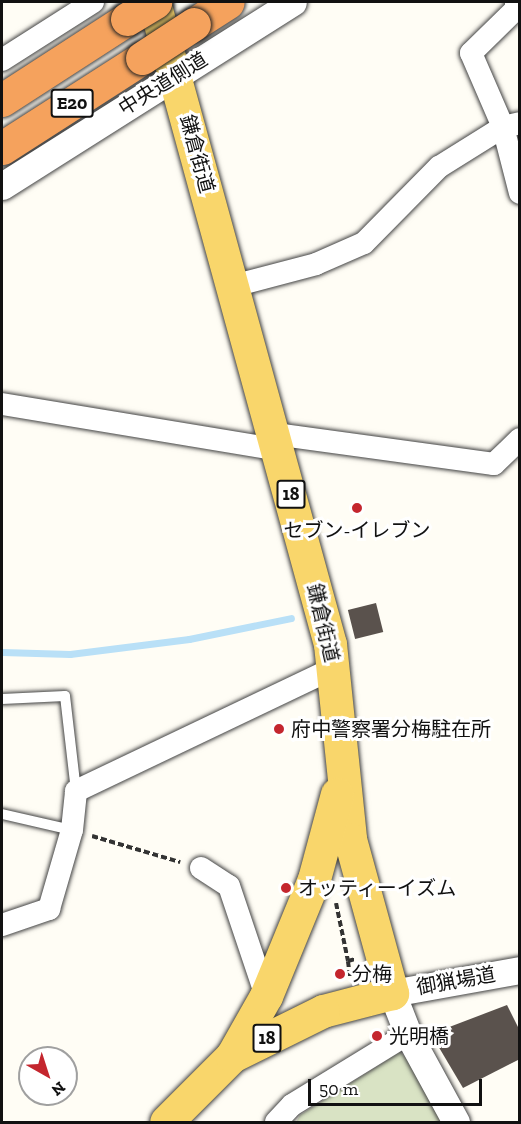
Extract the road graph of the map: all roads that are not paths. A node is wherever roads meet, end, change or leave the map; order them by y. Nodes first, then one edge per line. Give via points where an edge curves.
1 (93, 2) edge
2 (154, 2) edge
3 (228, 2) edge
4 (294, 2) edge
5 (516, 2) edge
6 (2, 60) edge
7 (175, 76) junction
8 (2, 100) edge
9 (511, 125) edge
10 (2, 148) edge
11 (2, 186) edge
12 (519, 193) edge
13 (233, 286) junction
14 (2, 404) edge
15 (519, 439) edge
16 (277, 442) junction
17 (334, 668) junction
18 (2, 699) edge
19 (341, 777) junction
20 (76, 791) junction
21 (2, 814) edge
22 (72, 830) junction
23 (201, 868) road end
24 (2, 925) edge
25 (519, 970) edge
26 (392, 993) junction
27 (266, 996) junction
28 (408, 1034) junction
29 (232, 1056) junction
30 (166, 1122) edge
31 (276, 1122) edge
32 (456, 1122) edge

1 - 6 street
2 - 7 main road, 鎌倉街道 / 18
2 - 8 highway, E20, bridge
3 - 10 highway, E20, bridge
4 - 7 street, 中央道側道
5 - 9 street via 516,9 471,53
7 - 11 street, 中央道側道
7 - 13 main road, 鎌倉街道 / 18
9 - 12 street
9 - 13 street via 439,167 364,243 316,264
13 - 16 main road, 鎌倉街道 / 18
14 - 16 street
15 - 16 street via 494,464
16 - 17 main road, 鎌倉街道 / 18
17 - 19 main road, 鎌倉街道 / 18
17 - 20 street
18 - 20 lane via 65,696
19 - 26 main road, 鎌倉街道 / 18 via 350,839
19 - 27 main road, 18 via 314,879
20 - 22 street
21 - 22 lane
22 - 24 street via 49,909
23 - 27 street via 229,886
25 - 26 street, 御猟場道
26 - 28 street
26 - 29 main road, 18 via 323,1011
27 - 29 main road, 18
28 - 31 street via 292,1105
28 - 32 street
29 - 30 main road, 18

